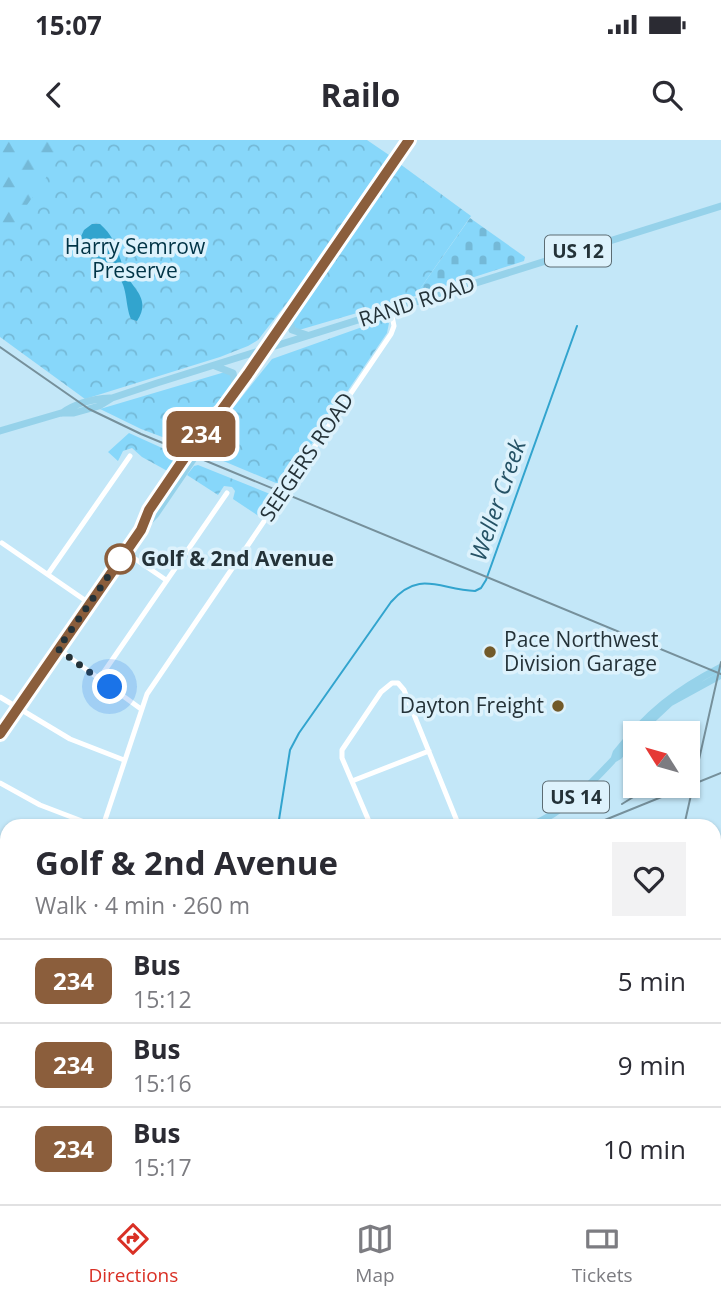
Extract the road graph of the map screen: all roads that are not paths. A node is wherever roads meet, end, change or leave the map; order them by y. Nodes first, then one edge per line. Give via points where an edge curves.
1 (409, 140) edge
2 (721, 206) edge
3 (391, 311) junction
4 (289, 315) junction
5 (311, 336) junction
6 (265, 350) junction
7 (214, 365) junction
8 (236, 391) junction
9 (0, 431) edge
10 (130, 456) dead end
11 (227, 493) dead end
12 (2, 543) dead end
13 (125, 552) junction
14 (48, 574) junction
15 (166, 580) junction
16 (89, 603) junction
17 (58, 649) junction
18 (721, 667) edge
19 (721, 675) edge
20 (99, 678) junction
21 (0, 696) edge
22 (17, 709) junction
23 (141, 709) junction
24 (651, 721) edge
25 (0, 734) edge
26 (429, 751) junction
27 (623, 751) edge
28 (614, 759) junction
29 (124, 760) junction
30 (352, 781) junction
31 (0, 783) edge
32 (77, 819) edge
33 (105, 819) edge
34 (368, 819) edge
35 (456, 819) edge
36 (544, 819) edge

1 - 4 main road
2 - 3 main road, RAND ROAD / US 12
3 - 5 main road, RAND ROAD / US 12
3 - 23 street, SEEGERS ROAD via 391,334 159,674
4 - 5 main road via 292,330
4 - 6 main road
5 - 6 main road, RAND ROAD / US 12
6 - 7 main road, RAND ROAD / US 12
6 - 8 main road
7 - 8 main road via 233,373
7 - 9 main road, RAND ROAD / US 12 via 99,406
8 - 13 main road via 211,419
10 - 14 street
11 - 15 street
12 - 14 street
13 - 15 street
13 - 16 main road
14 - 16 street
15 - 20 street
16 - 17 main road
17 - 20 street
17 - 22 main road
18 - 28 main road, US 14 via 651,713
19 - 24 main road, US 14 via 670,703
20 - 23 street
21 - 22 street
22 - 25 main road
22 - 29 street via 70,739
23 - 29 street, SEEGERS ROAD
26 - 30 street
26 - 30 street via 404,690 392,683 341,750
26 - 35 street
27 - 28 main road, US 14
28 - 36 main road, US 14 via 582,793
29 - 33 street, SEEGERS ROAD
30 - 34 street
31 - 32 street

